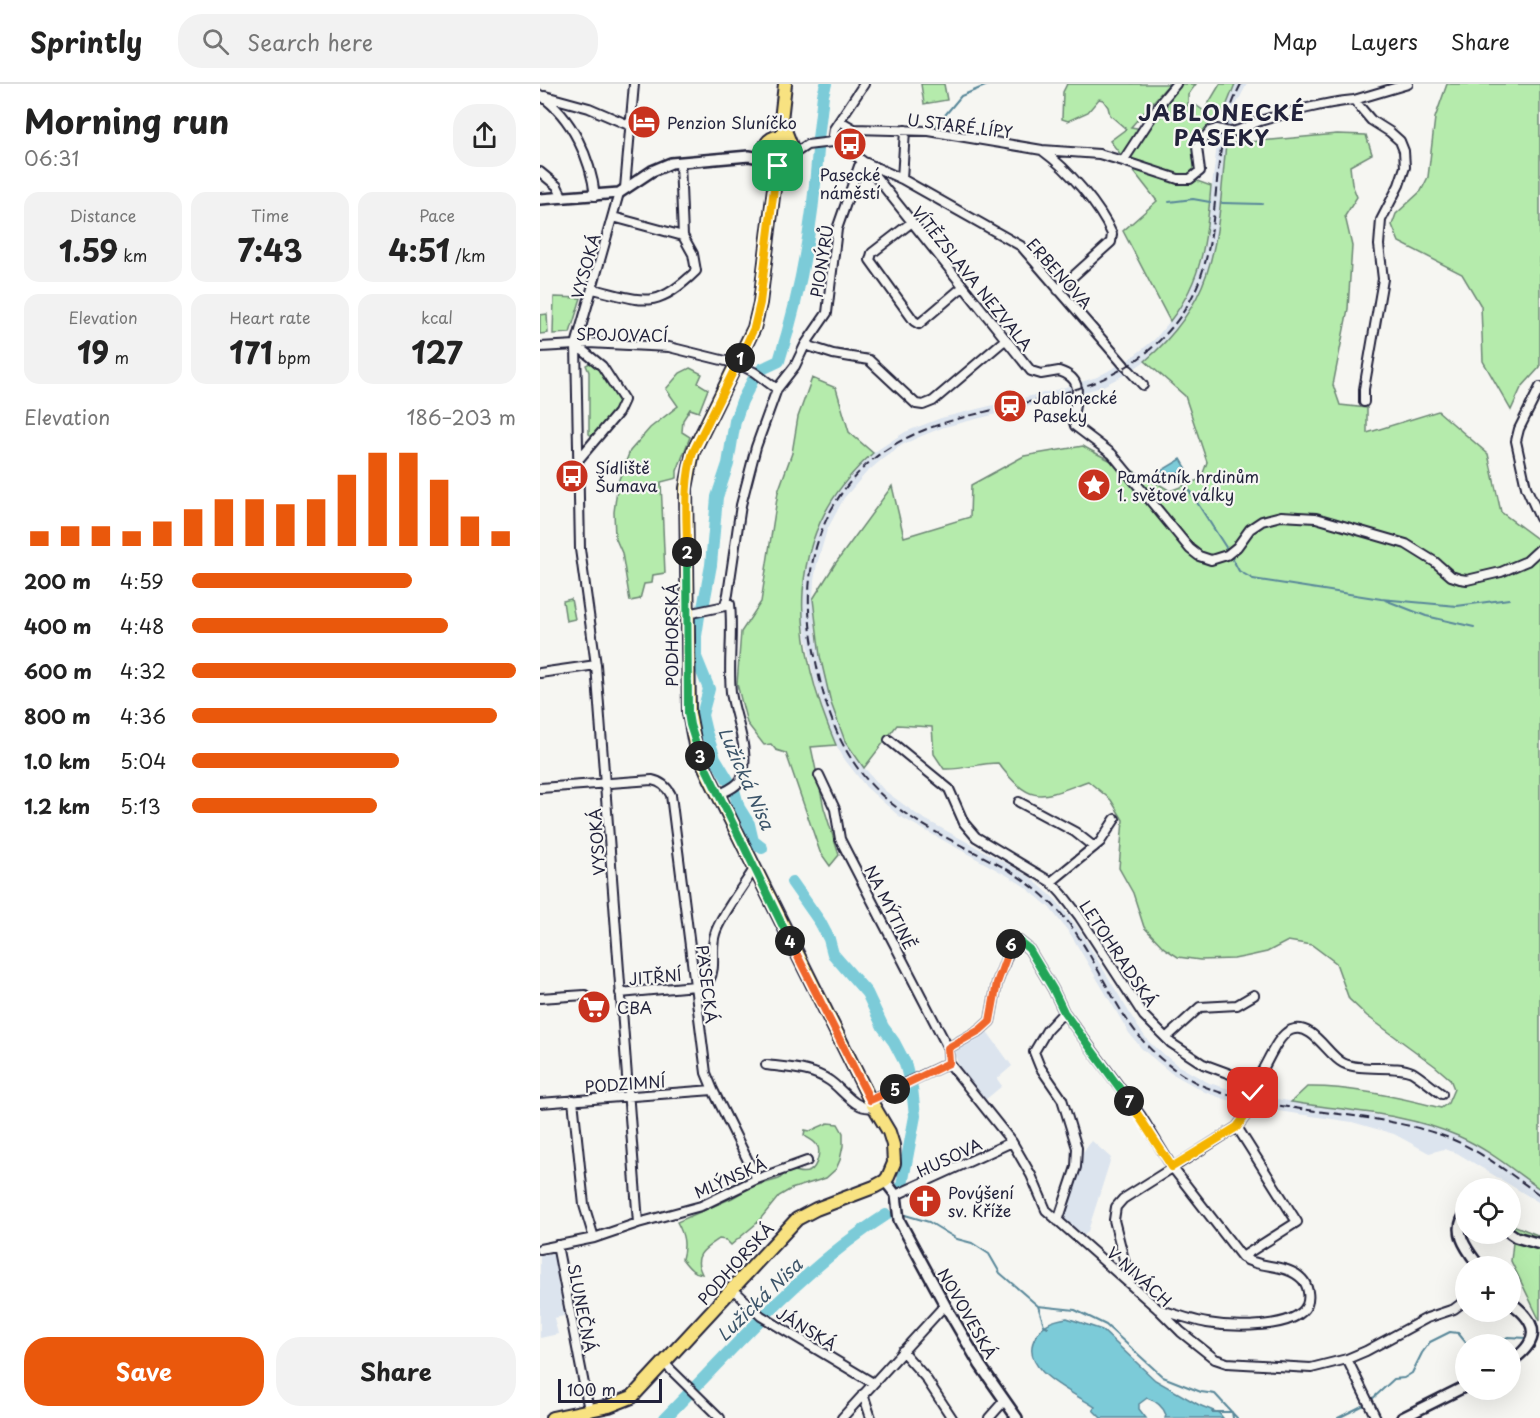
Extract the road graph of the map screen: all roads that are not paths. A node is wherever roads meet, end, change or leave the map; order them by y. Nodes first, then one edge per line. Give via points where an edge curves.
1 (634, 84) edge
2 (785, 84) edge
3 (864, 84) edge
4 (1176, 84) edge
5 (1408, 84) edge
6 (541, 95) edge
7 (1354, 100) junction
8 (781, 120) junction
9 (840, 121) junction
10 (631, 126) junction
11 (905, 130) junction
12 (769, 142) junction
13 (832, 142) junction
14 (788, 150) junction
15 (1042, 150) junction
16 (749, 156) junction
17 (1123, 160) junction
18 (768, 161) junction
19 (680, 162) junction
20 (864, 162) junction
21 (540, 172) edge
22 (902, 179) junction
23 (775, 180) junction
24 (622, 191) junction
25 (595, 196) junction
26 (563, 198) junction
27 (540, 199) edge
28 (613, 217) junction
29 (912, 222) junction
30 (684, 236) junction
31 (964, 288) junction
32 (593, 289) junction
33 (1058, 290) junction
34 (1006, 339) junction
35 (576, 345) junction
36 (805, 345) junction
37 (540, 347) edge
38 (738, 364) junction
39 (1143, 385) dead end
40 (1540, 387) edge
41 (777, 389) junction
42 (1364, 402) dead end
43 (579, 459) junction
44 (1540, 518) edge
45 (1540, 549) edge
46 (726, 601) junction
47 (687, 614) junction
48 (596, 665) junction
49 (540, 673) edge
50 (889, 740) dead end
51 (819, 775) dead end
52 (605, 784) junction
53 (540, 788) edge
54 (722, 793) junction
55 (1018, 802) dead end
56 (1115, 819) dead end
57 (1094, 847) junction
58 (754, 868) junction
59 (1051, 882) junction
60 (694, 986) junction
61 (620, 993) junction
62 (585, 995) dead end
63 (1254, 995) dead end
64 (540, 998) edge
65 (1064, 1012) junction
66 (1166, 1038) junction
67 (948, 1048) junction
68 (949, 1063) junction
69 (766, 1065) dead end
70 (712, 1090) junction
71 (1253, 1090) junction
72 (1442, 1094) dead end
73 (628, 1096) junction
74 (573, 1100) junction
75 (540, 1103) edge
76 (872, 1104) junction
77 (1237, 1127) junction
78 (1012, 1142) junction
79 (807, 1161) dead end
80 (1172, 1167) junction
81 (757, 1179) junction
82 (885, 1181) junction
83 (896, 1195) junction
84 (1058, 1221) junction
85 (638, 1223) junction
86 (594, 1238) junction
87 (1521, 1238) edge
88 (1540, 1244) edge
89 (557, 1245) junction
90 (540, 1249) edge
91 (1242, 1257) junction
92 (1130, 1284) junction
93 (733, 1289) junction
94 (945, 1305) junction
95 (1455, 1308) edge
96 (1158, 1309) junction
97 (1521, 1310) edge
98 (1537, 1343) edge
99 (902, 1351) junction
100 (1521, 1355) edge
101 (1347, 1359) junction
102 (665, 1364) junction
103 (873, 1383) junction
104 (1455, 1392) edge
105 (863, 1394) junction
106 (1004, 1401) junction
107 (590, 1414) edge
108 (552, 1418) edge
109 (720, 1418) edge
110 (842, 1418) edge
111 (871, 1418) edge
112 (952, 1418) edge
113 (989, 1418) edge
114 (1017, 1418) edge
115 (1376, 1418) edge
116 (1402, 1418) edge

1 - 10 street, VYSOKÁ
2 - 8 main road
3 - 9 street
4 - 17 street
5 - 7 street
6 - 10 street via 589,108
6 - 25 street via 570,126
7 - 17 street, U STARÉ LÍPY, bridge via 1314,106 1236,132 1210,131 1197,147 1200,171 1190,179 1178,179
7 - 42 street via 1371,120 1400,141 1405,167 1381,220 1383,279
8 - 12 main road
8 - 14 main road
9 - 11 street, U STARÉ LÍPY via 854,129
9 - 13 street
10 - 24 street, VYSOKÁ
11 - 15 street, U STARÉ LÍPY
11 - 22 street
12 - 14 main road via 779,137
12 - 16 street
12 - 18 main road via 764,153
13 - 14 street
13 - 20 street via 845,146
14 - 18 main road via 776,166
14 - 23 main road, PODHORSKÁ
15 - 17 street, U STARÉ LÍPY via 1099,154
15 - 33 street via 1059,163 1092,201 1112,234 1111,242
16 - 18 street
16 - 19 street
18 - 23 main road
19 - 24 street via 652,171
19 - 30 street
20 - 22 street
20 - 29 street, VÍTĚZSLAVA NEZVALA
20 - 36 street, PIONÝRŮ via 859,166 837,229 827,313
21 - 26 street via 557,186
22 - 33 street, ERBENOVA via 1021,246
23 - 38 main road, PODHORSKÁ via 760,303
24 - 25 street
24 - 28 street, VYSOKÁ
25 - 26 street
26 - 27 street
28 - 30 street
28 - 32 street, VYSOKÁ
29 - 31 street, VÍTĚZSLAVA NEZVALA
29 - 31 street via 872,253 870,260 914,321 919,324
30 - 32 street via 696,271 677,290 643,301
31 - 34 street, VÍTĚZSLAVA NEZVALA
32 - 35 street, VYSOKÁ
33 - 39 street, ERBENOVA
34 - 36 street via 923,405 916,404 869,360
34 - 45 street, VÍTĚZSLAVA NEZVALA via 1034,373 1059,371 1071,379 1078,396 1075,426 1112,454 1177,535 1199,556 1211,560 1227,555 1250,528 1262,520 1281,516 1316,518 1406,544 1451,576 1467,580 1527,561
35 - 37 street, SPOJOVACÍ
35 - 38 street, SPOJOVACÍ via 669,347
35 - 43 street, VYSOKÁ
35 - 43 street via 602,366 624,400 618,413
36 - 41 street, PIONÝRŮ
38 - 41 street
38 - 47 main road, PODHORSKÁ via 689,466
40 - 44 street via 1516,441 1526,487
41 - 46 street, PIONÝRŮ via 741,505
43 - 48 street, VYSOKÁ via 580,549
46 - 47 street via 720,608
46 - 54 street, PIONÝRŮ via 730,604 732,694 741,727 743,770 735,785
47 - 54 main road, PODHORSKÁ via 690,725 695,745
48 - 49 street
48 - 52 street, VYSOKÁ
50 - 59 street, LETOHRADSKÁ via 949,789 964,823 976,837
51 - 67 street, NA MÝTINĚ via 834,809 840,839
52 - 53 street
52 - 60 street, PASECKÁ via 652,780 668,790
52 - 61 street, VYSOKÁ
54 - 58 main road, PODHORSKÁ
55 - 57 street via 1075,832
56 - 57 street
57 - 59 street
58 - 60 street, JITŘNÍ via 715,931 714,972 709,981
58 - 76 main road, PODHORSKÁ
59 - 66 street, LETOHRADSKÁ via 1080,916 1144,1016
60 - 61 street, JITŘNÍ
60 - 70 street, PASECKÁ via 706,1073
61 - 73 street, VYSOKÁ
62 - 64 street
63 - 66 street via 1237,1005 1200,1007
65 - 67 street via 1029,949 1013,940 997,983 990,1021
65 - 80 street via 1141,1116
65 - 84 street via 1034,1052 1062,1099 1077,1148 1076,1167
66 - 71 street, LETOHRADSKÁ via 1203,1064 1241,1078
67 - 68 street, NA MÝTINĚ
68 - 76 street
68 - 78 street, V NIVÁCH
69 - 76 street via 814,1073 828,1079 858,1104 866,1108
70 - 73 street, PODZIMNÍ
70 - 81 street, PASECKÁ
71 - 72 street via 1281,1038 1290,1030 1302,1028 1346,1065 1410,1071
71 - 77 street, bridge via 1249,1111
73 - 74 street, PODZIMNÍ
73 - 85 street, VYSOKÁ
74 - 75 street, PODZIMNÍ
74 - 86 street via 584,1205
76 - 82 main road, PODHORSKÁ via 889,1132 895,1154
77 - 80 street
77 - 91 street via 1297,1222
78 - 83 street, HUSOVA
78 - 84 street, V NIVÁCH via 1046,1210
79 - 81 street, MLÝNSKÁ
80 - 91 street
80 - 92 street via 1116,1207 1114,1220
81 - 85 street, MLÝNSKÁ via 700,1206
82 - 83 street
82 - 93 main road, PODHORSKÁ via 797,1219
83 - 94 street, NOVOVESKÁ via 899,1220
84 - 92 street, V NIVÁCH
85 - 86 street, MLÝNSKÁ
86 - 89 street, MLÝNSKÁ
87 - 88 street
89 - 90 street, MLÝNSKÁ
89 - 107 street, SLUNEČNÁ
91 - 96 street via 1251,1263 1289,1270 1302,1278 1308,1300 1302,1313 1290,1320 1231,1326
92 - 96 street, V NIVÁCH
93 - 102 main road, PODHORSKÁ
93 - 103 street, JÁNSKÁ via 760,1316
94 - 99 street
94 - 106 street, NOVOVESKÁ
95 - 101 street, V NIVÁCH via 1427,1318
96 - 101 street, V NIVÁCH via 1215,1359 1227,1363 1311,1368
97 - 98 street via 1534,1326
98 - 100 street
99 - 103 street
99 - 112 street
101 - 115 street
102 - 107 main road, PODHORSKÁ via 632,1397
102 - 109 street
103 - 105 street
104 - 116 street
105 - 110 street
105 - 111 street
106 - 113 street
106 - 114 street, NOVOVESKÁ
107 - 108 main road, PODHORSKÁ

